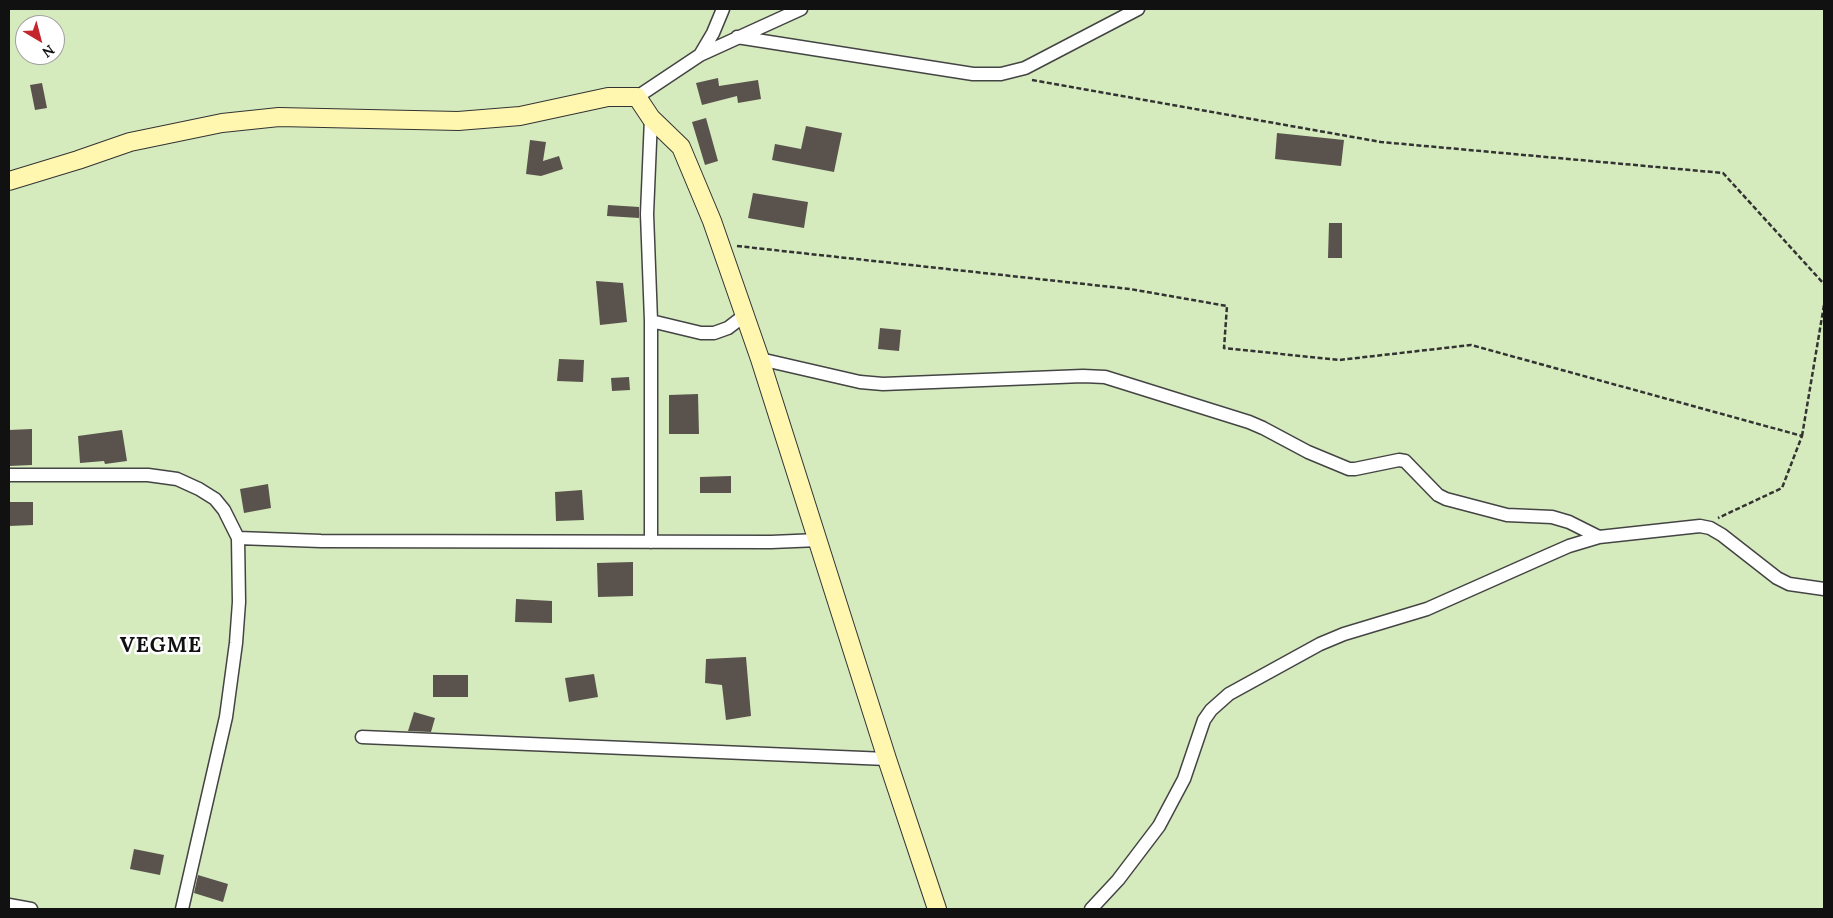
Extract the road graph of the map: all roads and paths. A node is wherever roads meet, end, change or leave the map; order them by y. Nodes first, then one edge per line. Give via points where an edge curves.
1 (722, 9) edge
2 (801, 9) edge
3 (1138, 9) edge
4 (737, 37) junction
5 (700, 55) junction
6 (1030, 79) dead end
7 (637, 97) junction
8 (652, 118) junction
9 (9, 181) edge
10 (720, 244) junction
11 (1824, 284) edge
12 (1824, 305) edge
13 (745, 315) junction
14 (651, 321) junction
15 (760, 359) junction
16 (1802, 436) junction
17 (9, 475) edge
18 (1700, 526) junction
19 (1599, 537) junction
20 (238, 538) junction
21 (819, 540) junction
22 (650, 542) junction
23 (1824, 589) edge
24 (362, 737) dead end
25 (887, 759) junction
26 (9, 905) edge
27 (31, 909) edge
28 (182, 909) edge
29 (937, 909) edge
30 (1091, 909) edge

1 - 5 street
2 - 4 street
3 - 4 street via 1025,68 1000,74 973,74
4 - 5 street
5 - 7 street
6 - 11 path via 1381,142 1723,173
7 - 8 street
7 - 9 street via 608,97 520,116 458,121 279,117 222,123 130,142
8 - 10 street via 681,147
8 - 14 street via 647,214
10 - 13 street
10 - 16 path via 1130,289 1227,306 1224,348 1339,360 1471,344
12 - 16 path
13 - 14 street via 728,328 714,333
13 - 15 street
14 - 22 street
15 - 19 street via 860,382 883,384 1105,377 1249,422 1349,469 1405,461 1438,495 1446,499 1507,516 1552,517
15 - 21 street
16 - 18 path via 1782,488
17 - 20 street via 148,475 177,479 215,499
18 - 19 street
18 - 23 street via 1722,535 1777,578 1789,584
19 - 30 street via 1544,557 1427,609 1320,644 1219,701 1204,720 1184,779 1159,826 1118,880
20 - 22 street
20 - 28 street via 239,602 226,717
21 - 22 street
21 - 25 street
24 - 25 street
25 - 29 street
26 - 27 street

